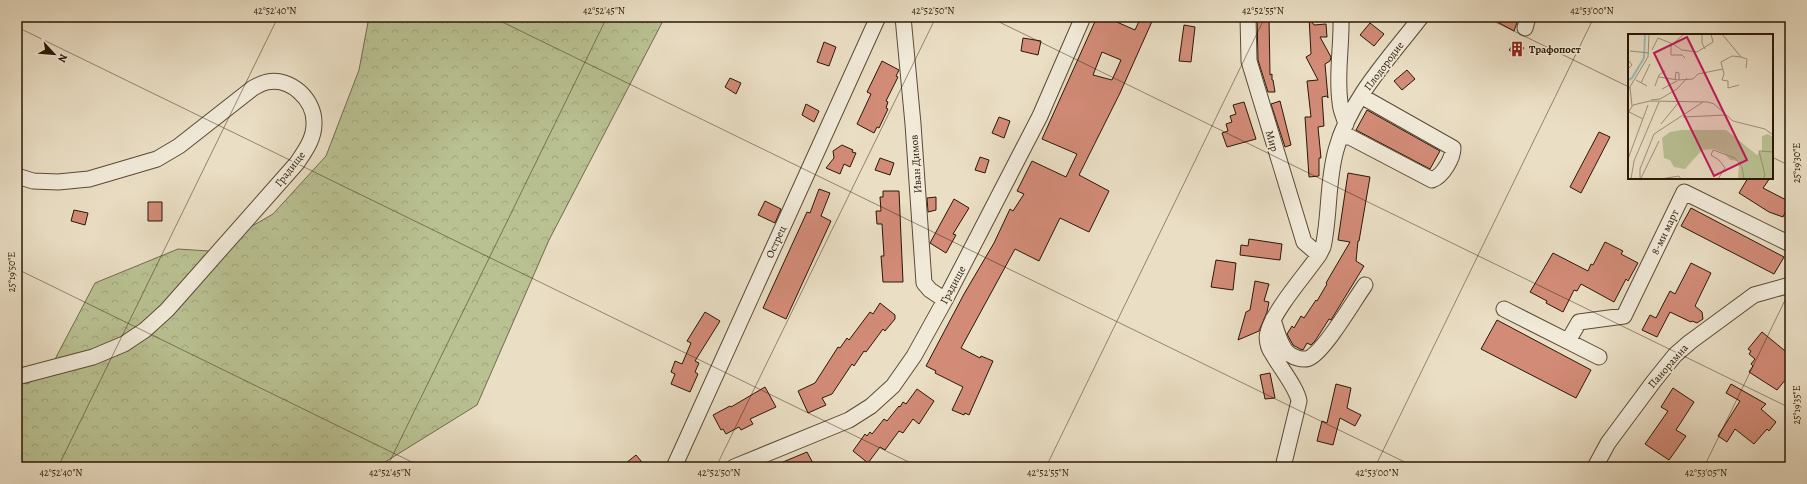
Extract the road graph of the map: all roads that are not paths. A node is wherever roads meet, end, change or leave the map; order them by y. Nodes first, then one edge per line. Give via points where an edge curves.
1 (878, 17) edge
2 (903, 17) edge
3 (1083, 17) edge
4 (1248, 17) edge
5 (1341, 17) edge
6 (1421, 17) edge
7 (1361, 96) junction
8 (1343, 130) junction
9 (17, 176) edge
10 (1790, 244) edge
11 (1319, 255) junction
12 (1365, 285) dead end
13 (1790, 285) edge
14 (945, 300) junction
15 (1504, 309) dead end
16 (1273, 319) junction
17 (1568, 341) junction
18 (1599, 357) dead end
19 (17, 377) edge
20 (674, 467) edge
21 (734, 467) edge
22 (1283, 467) edge
23 (1595, 467) edge

1 - 20 street, Острец
2 - 14 street, Иван Димов via 914,124 924,283
3 - 14 street, Градище via 1040,116
4 - 11 street, Мир via 1250,61 1260,99 1304,242
5 - 8 street via 1338,80
6 - 7 street, Плодородие
7 - 8 street
7 - 8 street via 1453,148 1453,154 1438,178 1432,180 1350,137
8 - 11 street via 1335,152 1326,235
9 - 19 street, Градище via 33,182 89,179 157,159 179,146 253,88 267,82 281,82 292,87 304,95 312,109 314,123 310,142 297,163 167,310 145,330 124,344 93,357
10 - 17 street, 8-ми март via 1684,192 1624,316 1579,322
11 - 16 street
12 - 16 street via 1310,358 1299,359 1287,352
13 - 23 street, Панорамна via 1754,295 1675,355 1608,443
14 - 21 street, Градище via 914,356 893,386 871,406 849,420
15 - 17 street
16 - 22 street via 1267,334 1269,348 1298,394 1299,401
17 - 18 street

